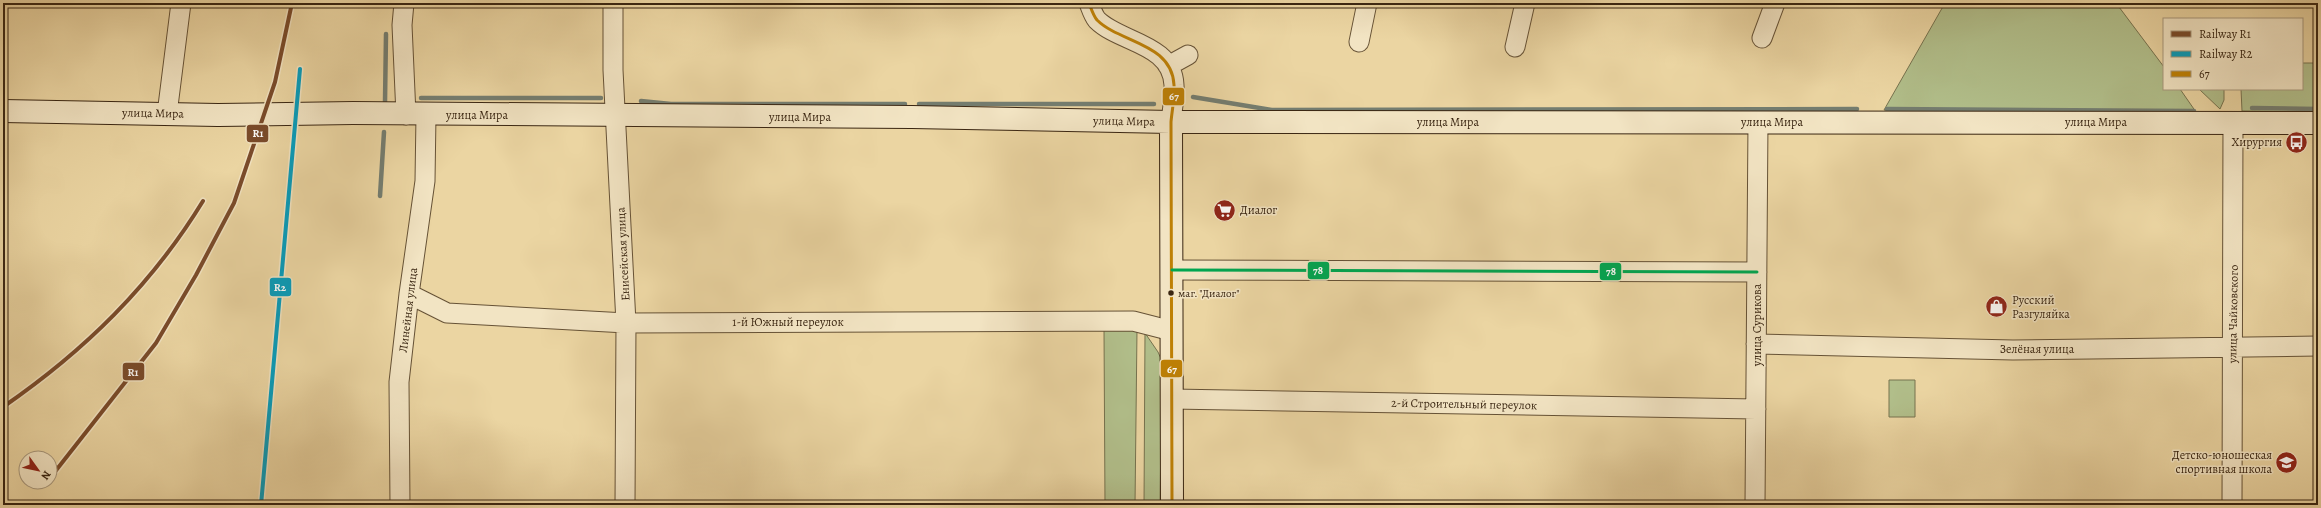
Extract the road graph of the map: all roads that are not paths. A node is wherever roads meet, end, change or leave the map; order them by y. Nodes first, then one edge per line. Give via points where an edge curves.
1 (181, 3) edge
2 (404, 3) edge
3 (613, 3) edge
4 (1089, 3) edge
5 (1367, 3) edge
6 (1525, 3) edge
7 (1775, 3) edge
8 (1762, 38) dead end
9 (1359, 42) dead end
10 (1515, 47) dead end
11 (1188, 55) dead end
12 (1168, 66) junction
13 (3, 111) edge
14 (167, 114) junction
15 (416, 115) junction
16 (616, 115) junction
17 (1171, 122) junction
18 (1758, 122) junction
19 (2233, 122) junction
20 (2318, 123) edge
21 (1172, 270) junction
22 (1757, 272) junction
23 (409, 294) junction
24 (626, 323) junction
25 (1172, 331) junction
26 (1756, 344) junction
27 (2318, 346) edge
28 (2232, 347) junction
29 (1172, 398) junction
30 (1756, 409) junction
31 (400, 505) edge
32 (625, 505) edge
33 (1172, 505) edge
34 (1755, 505) edge
35 (2232, 505) edge

1 - 14 street
2 - 15 street, Линейная улица via 402,25
3 - 16 street, Енисейская улица
4 - 12 street via 1098,20 1110,29 1156,52
5 - 9 street
6 - 10 street
7 - 8 street
11 - 12 street
12 - 17 street via 1174,84
13 - 14 main road, улица Мира
14 - 15 main road, улица Мира
15 - 16 main road, улица Мира
15 - 23 street, Линейная улица via 425,181
16 - 17 main road, улица Мира
16 - 24 street, Енисейская улица
17 - 18 main road, улица Мира
17 - 21 main road
18 - 19 main road, улица Мира
18 - 22 street, улица Сурикова
19 - 20 main road, улица Мира
19 - 28 street, улица Чайковского
21 - 22 street
21 - 25 main road
22 - 26 street, улица Сурикова
23 - 24 street, 1-й Южный переулок via 447,313
23 - 31 street, Линейная улица via 399,382
24 - 25 street, 1-й Южный переулок via 1133,321
24 - 32 street, Енисейская улица
25 - 29 main road
26 - 28 street, Зелёная улица via 2012,350
26 - 30 street, улица Сурикова
27 - 28 street, Зелёная улица
28 - 35 street, улица Чайковского
29 - 30 street, 2-й Строительный переулок
29 - 33 main road
30 - 34 street, улица Сурикова

